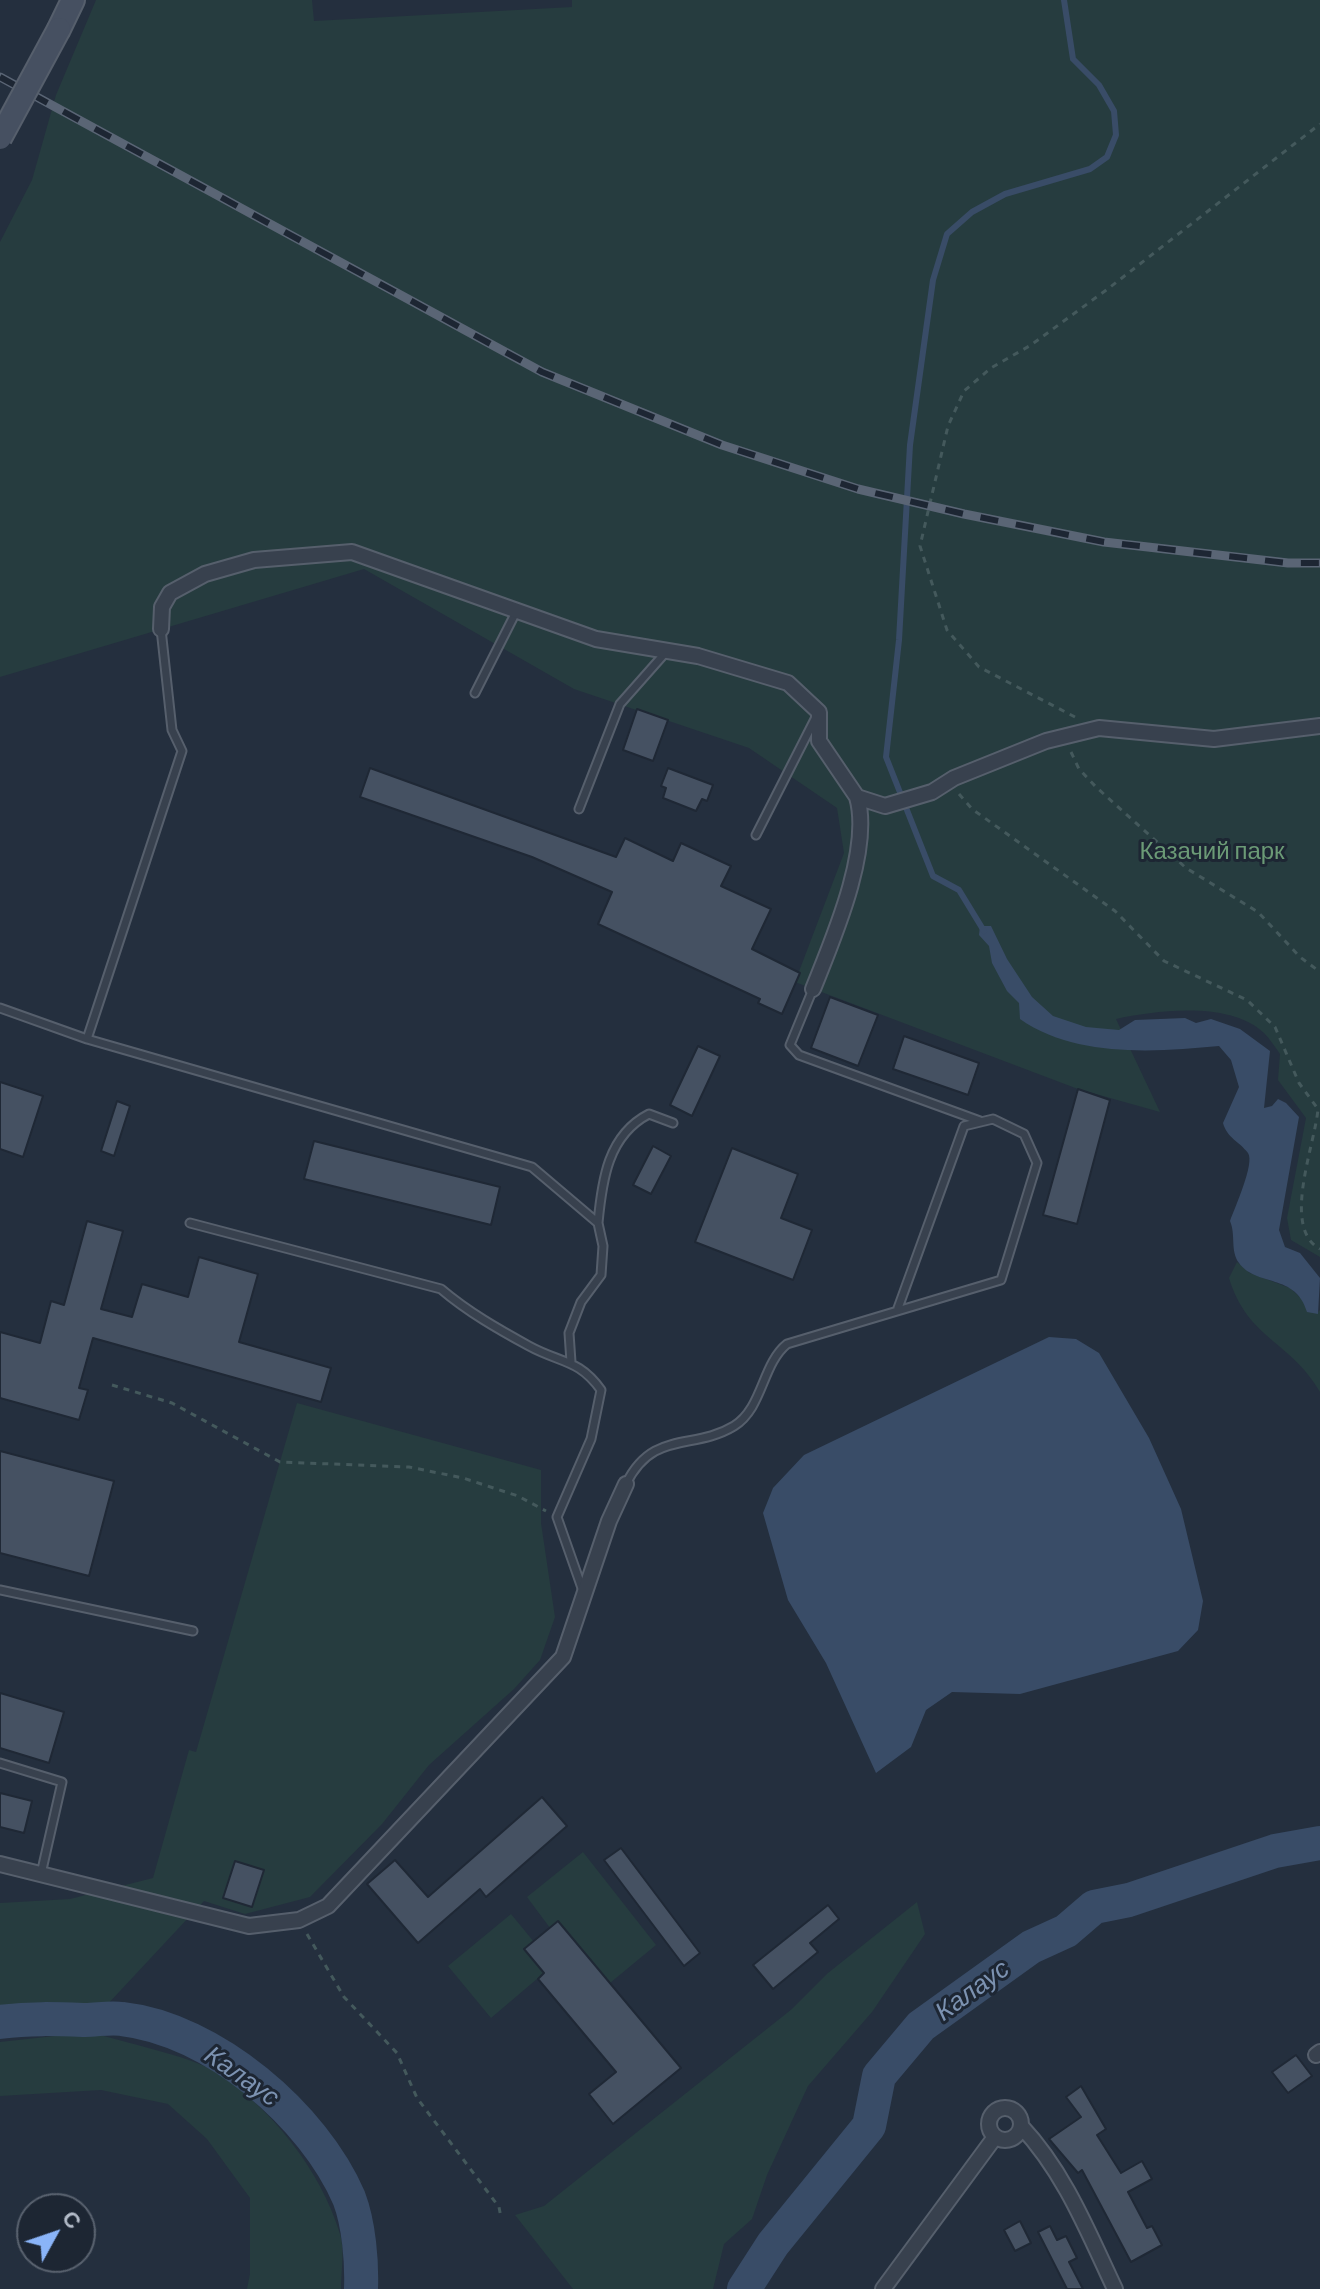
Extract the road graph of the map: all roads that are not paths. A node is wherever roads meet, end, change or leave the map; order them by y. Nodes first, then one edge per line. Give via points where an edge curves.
1 (73, 0) edge
2 (0, 138) edge
3 (517, 610) junction
4 (161, 629) joint
5 (667, 651) junction
6 (475, 693) dead end
7 (819, 712) junction
8 (1320, 726) edge
9 (857, 797) junction
10 (579, 809) dead end
11 (756, 835) dead end
12 (813, 989) joint
13 (0, 1008) edge
14 (87, 1039) junction
15 (981, 1122) junction
16 (673, 1123) dead end
17 (190, 1223) dead end
18 (598, 1223) junction
19 (898, 1308) junction
20 (571, 1362) junction
21 (626, 1484) joint
22 (0, 1590) edge
23 (584, 1595) junction
24 (193, 1631) dead end
25 (0, 1763) edge
26 (0, 1864) edge
27 (41, 1874) junction
28 (1021, 2126) junction
29 (995, 2137) junction
30 (883, 2289) edge
31 (1115, 2289) edge

1 - 2 main road, bridge
3 - 4 street via 352,552 254,560 205,574 170,593 162,607
3 - 5 street via 596,639
3 - 6 lane
4 - 14 lane via 172,730 182,751
5 - 7 street via 788,683
5 - 10 lane via 620,704
7 - 9 street via 819,741
7 - 11 lane
8 - 9 street via 1214,739 1099,728 1065,736 885,806
9 - 12 street via 862,816 851,877
12 - 15 lane via 790,1045 799,1055
13 - 14 lane
14 - 18 lane via 532,1167
15 - 19 lane via 964,1126 955,1146
15 - 19 lane via 993,1119 1024,1134 1037,1163 1001,1280
16 - 18 lane via 649,1114 628,1125 602,1185
17 - 20 lane via 441,1289 533,1348
18 - 20 lane via 601,1275 581,1302 569,1333
19 - 21 lane via 787,1344 776,1353 738,1423 716,1436 671,1442 650,1453 634,1467
20 - 23 lane via 588,1371 601,1390 591,1439 557,1517
21 - 23 street
22 - 24 lane
23 - 27 street via 563,1657 328,1906 299,1920 249,1926
25 - 27 lane via 62,1782
26 - 27 street
28 - 29 street via 1011,2139
28 - 29 street via 1016,2112 1001,2108 989,2118
28 - 31 street via 1062,2178
29 - 30 street

